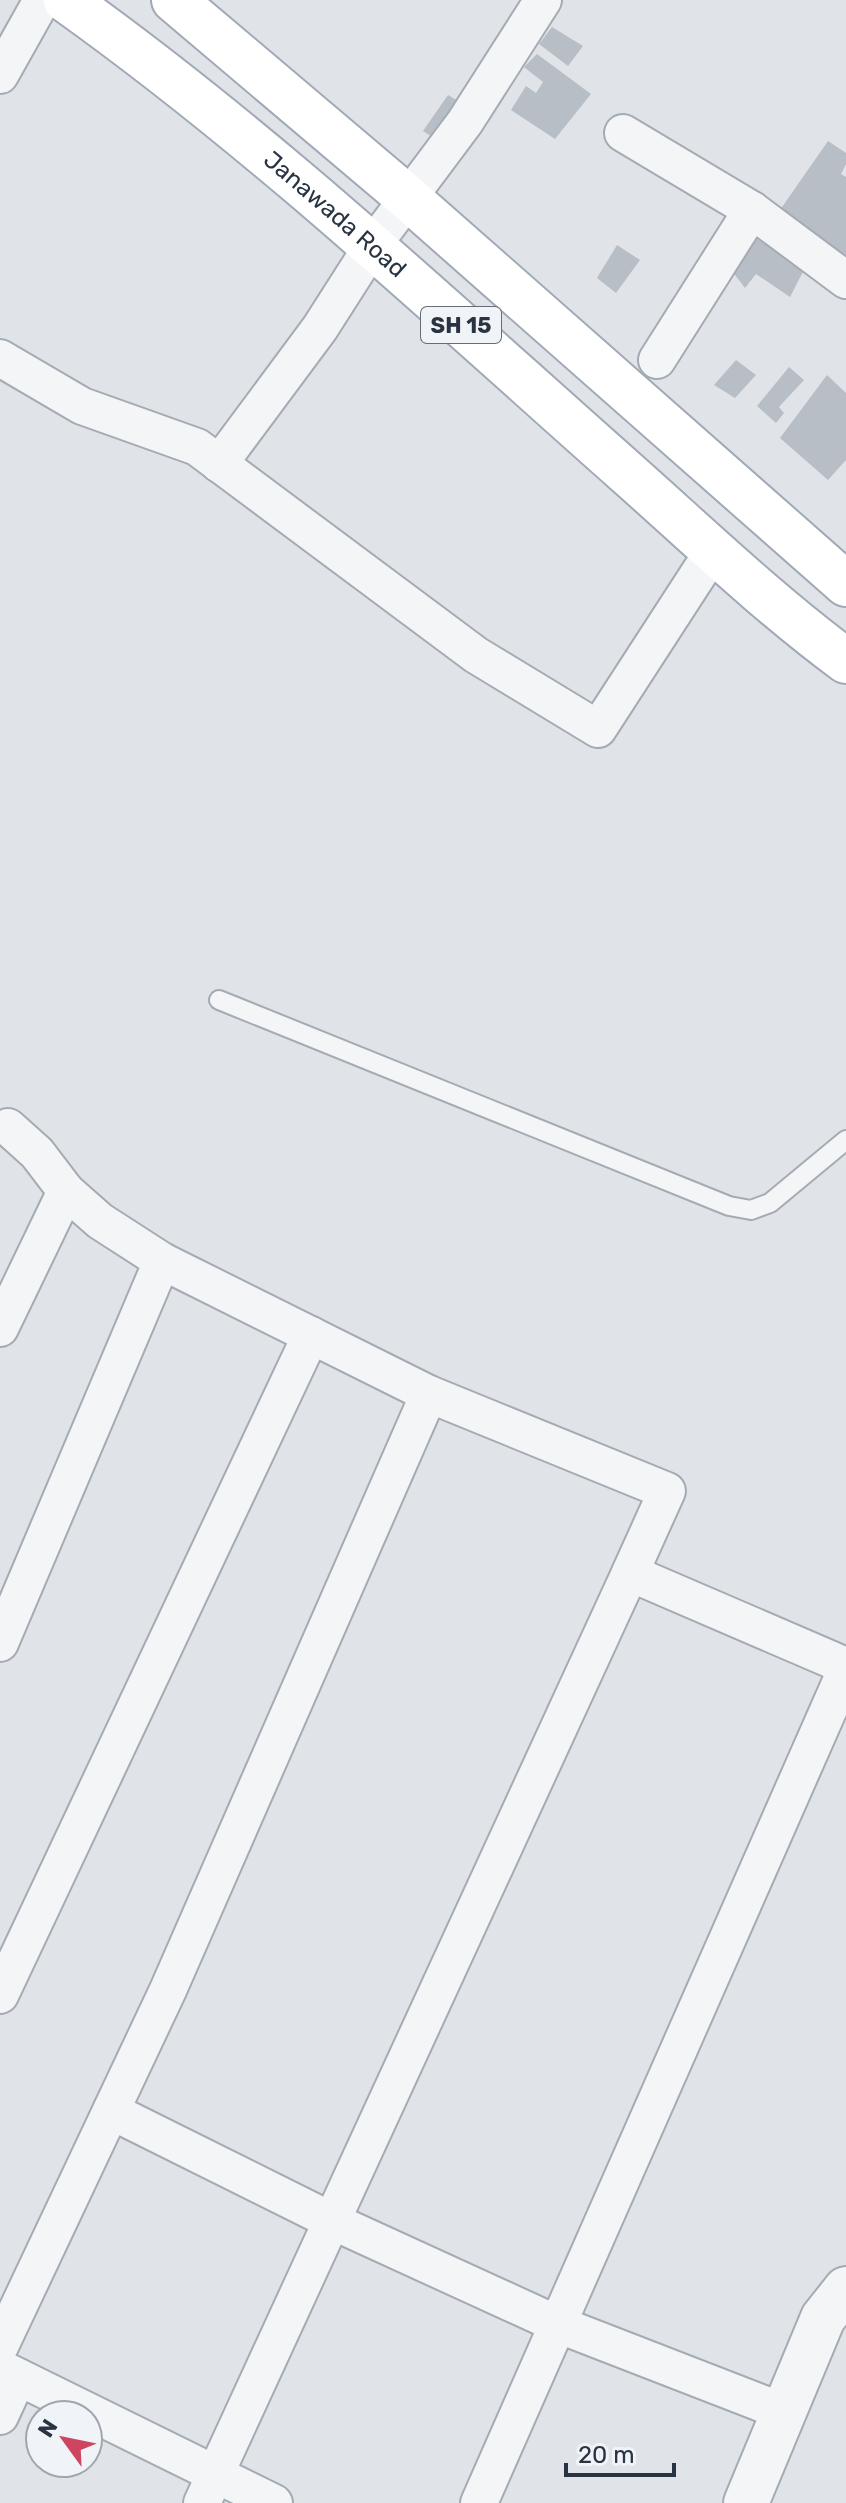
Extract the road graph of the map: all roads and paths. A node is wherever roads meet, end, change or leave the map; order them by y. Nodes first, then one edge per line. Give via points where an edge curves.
1 (42, 0) edge
2 (66, 0) edge
3 (174, 0) edge
4 (543, 0) edge
5 (0, 75) edge
6 (623, 133) dead end
7 (408, 198) junction
8 (752, 210) junction
9 (373, 245) junction
10 (846, 280) edge
11 (0, 358) edge
12 (657, 360) dead end
13 (219, 464) junction
14 (714, 550) junction
15 (846, 584) edge
16 (846, 661) edge
17 (219, 1000) dead end
18 (8, 1127) dead end
19 (846, 1140) edge
20 (66, 1191) junction
21 (162, 1261) junction
22 (0, 1328) edge
23 (311, 1335) junction
24 (429, 1394) junction
25 (630, 1573) junction
26 (0, 1643) edge
27 (846, 1668) edge
28 (0, 1995) edge
29 (111, 2111) junction
30 (332, 2221) junction
31 (846, 2289) edge
32 (557, 2324) junction
33 (0, 2346) edge
34 (9, 2373) edge
35 (784, 2412) junction
36 (0, 2416) edge
37 (209, 2488) edge
38 (274, 2503) edge
39 (479, 2503) edge
40 (746, 2503) edge

1 - 5 street
2 - 9 main road, Janawada Road / SH 15 via 158,67
3 - 7 main road, SH 15
4 - 7 street via 465,122
6 - 8 street
7 - 9 street
7 - 15 main road, SH 15
8 - 10 street
8 - 12 street
9 - 13 street via 320,328
9 - 14 main road, Janawada Road / SH 15
11 - 13 street via 82,406 197,447
13 - 14 street via 476,655 598,729
14 - 16 main road, Janawada Road / SH 15
17 - 19 lane via 729,1206 751,1210 770,1203
18 - 20 street via 37,1153
20 - 21 street via 100,1221
20 - 22 street
21 - 23 street
21 - 26 street
23 - 24 street
23 - 28 street
24 - 25 street via 667,1491
24 - 29 street
25 - 27 street
25 - 30 street
27 - 32 street
29 - 30 street
29 - 33 street
30 - 32 street
30 - 37 street
31 - 35 street via 823,2318
32 - 35 street
32 - 39 street
34 - 36 street
34 - 37 street
35 - 40 street
37 - 38 street

